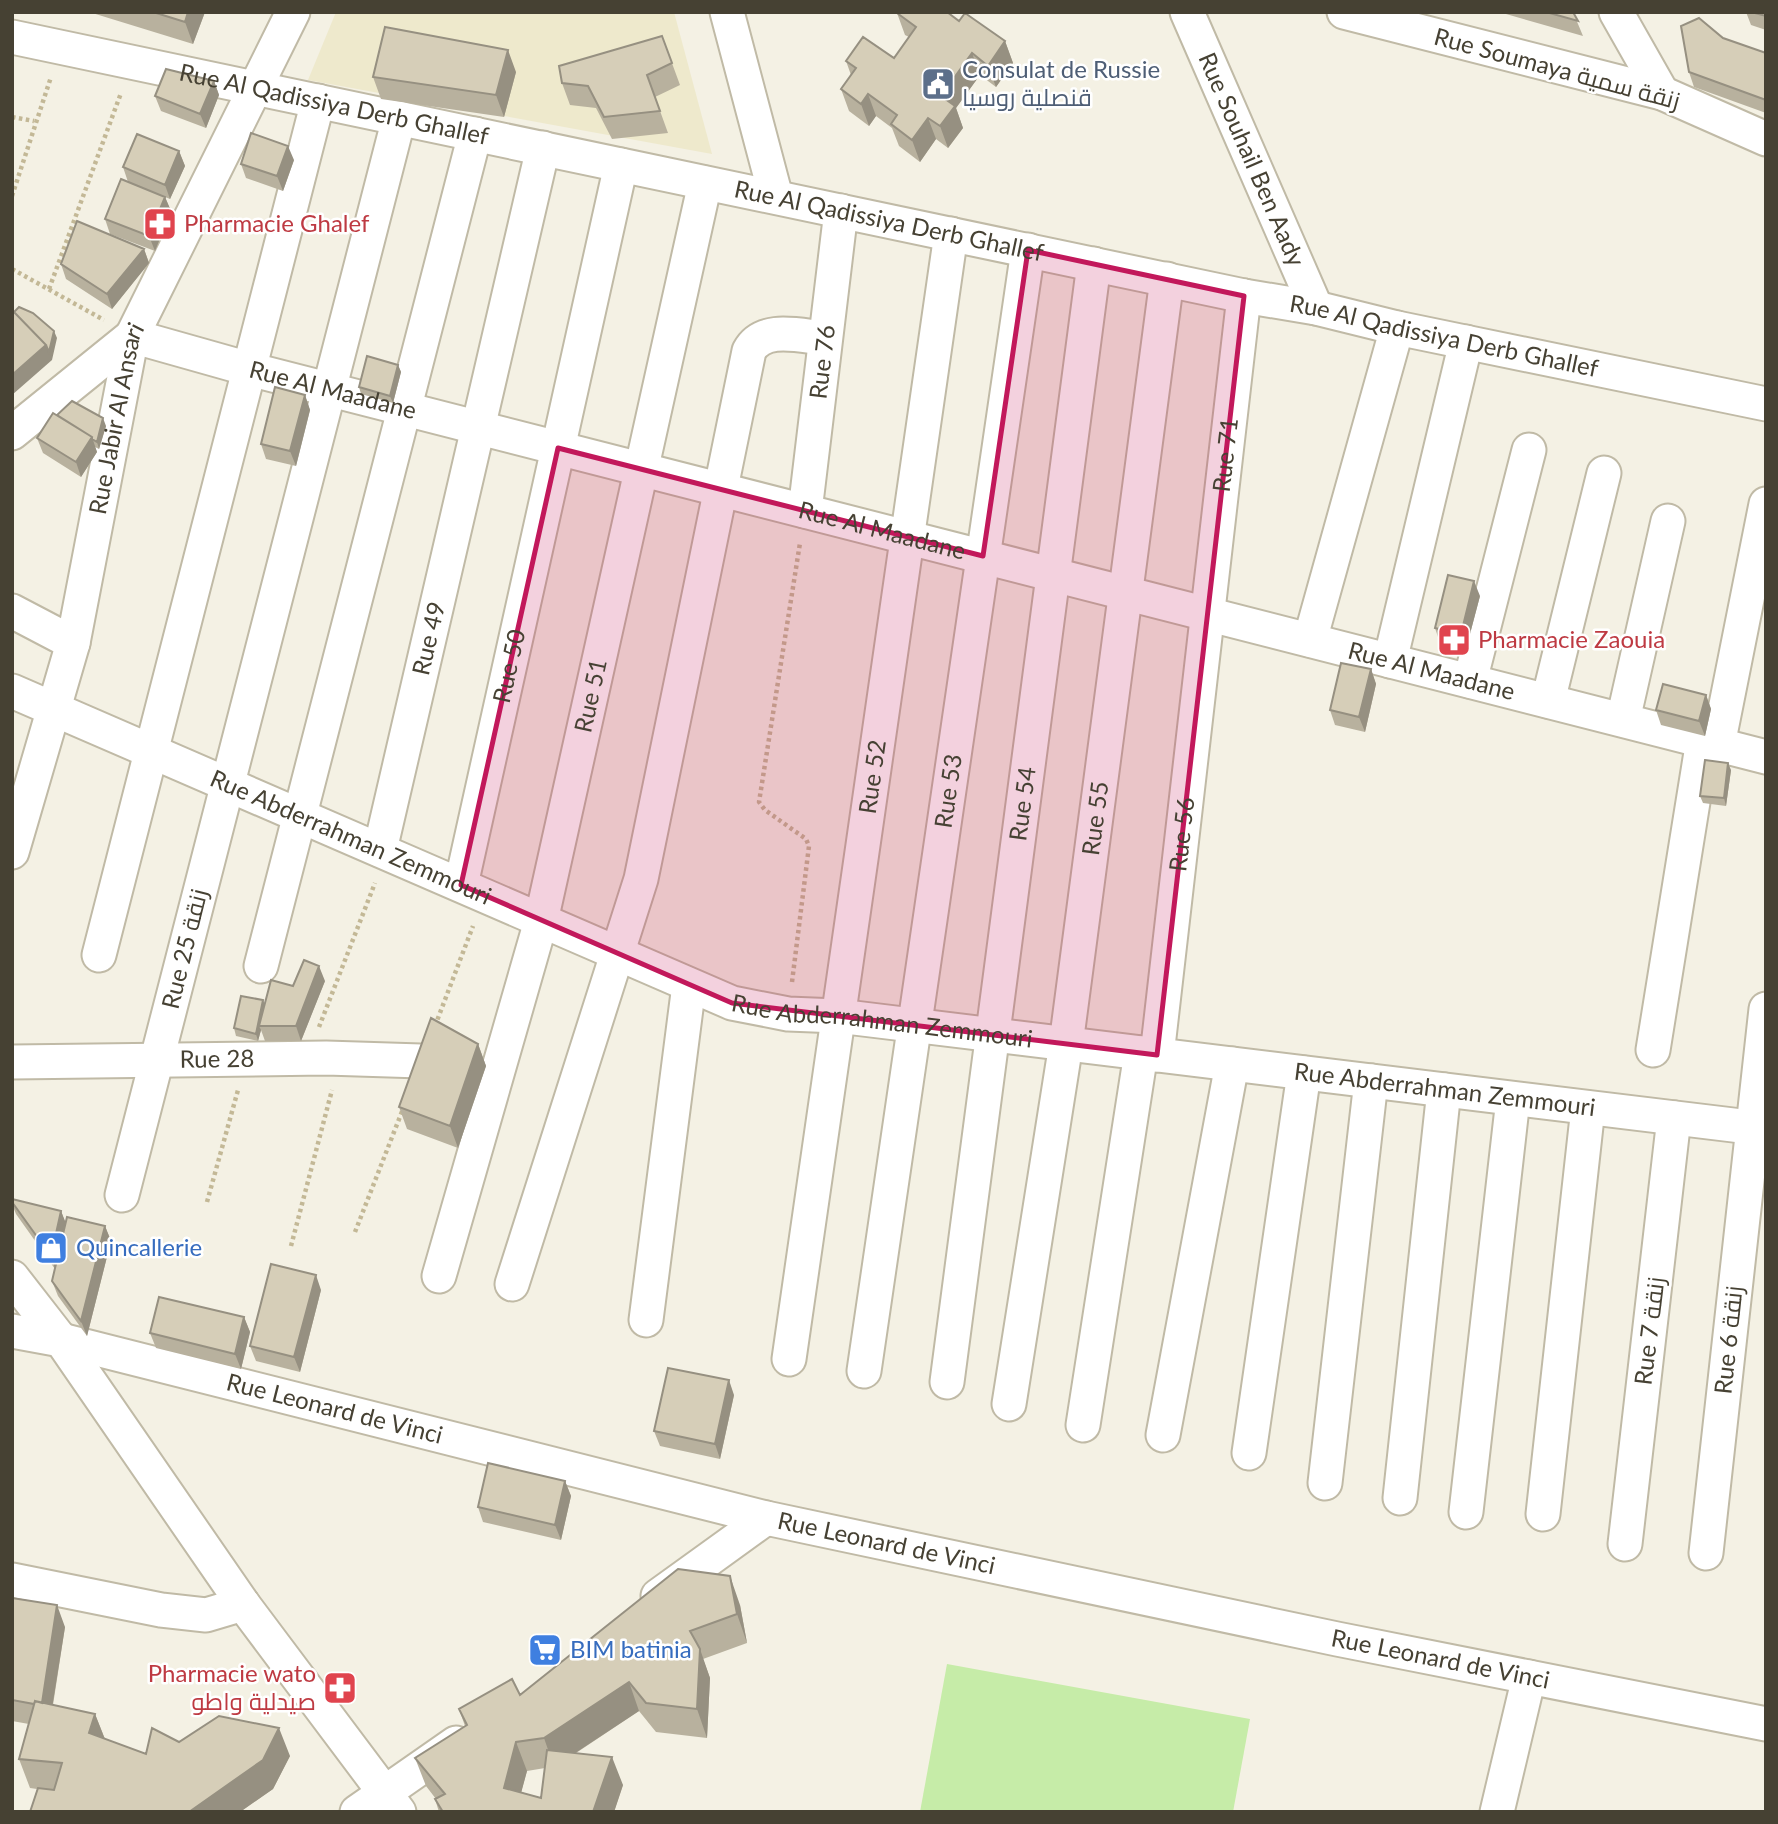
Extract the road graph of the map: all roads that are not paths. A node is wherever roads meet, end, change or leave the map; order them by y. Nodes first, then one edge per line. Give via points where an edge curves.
1 (293, 12) edge
2 (727, 12) edge
3 (1187, 12) edge
4 (1616, 12) edge
5 (1358, 14) edge
6 (12, 37) edge
7 (258, 89) junction
8 (1662, 93) junction
9 (318, 101) junction
10 (399, 118) junction
11 (475, 134) junction
12 (1766, 139) edge
13 (543, 148) junction
14 (621, 165) junction
15 (705, 183) junction
16 (776, 197) junction
17 (841, 211) junction
18 (951, 234) junction
19 (1028, 250) junction
20 (1094, 264) junction
21 (1167, 279) junction
22 (1244, 296) junction
23 (1317, 308) junction
24 (1397, 328) junction
25 (132, 336) junction
26 (824, 338) junction
27 (1466, 342) junction
28 (249, 369) junction
29 (329, 389) junction
30 (1766, 404) edge
31 (404, 408) junction
32 (478, 427) junction
33 (12, 433) edge
34 (558, 448) junction
35 (1529, 450) dead end
36 (642, 469) junction
37 (1604, 473) dead end
38 (722, 489) junction
39 (1766, 504) edge
40 (805, 511) junction
41 (1668, 521) dead end
42 (908, 537) junction
43 (983, 556) junction
44 (1054, 574) junction
45 (1126, 593) junction
46 (12, 611) edge
47 (1208, 613) junction
48 (1310, 640) junction
49 (73, 643) junction
50 (1390, 661) junction
51 (1470, 681) junction
52 (12, 691) edge
53 (1548, 701) junction
54 (56, 708) junction
55 (1623, 720) junction
56 (1710, 743) junction
57 (152, 749) junction
58 (1766, 757) edge
59 (228, 783) junction
60 (300, 815) junction
61 (380, 850) junction
62 (12, 852) edge
63 (461, 885) junction
64 (541, 921) junction
65 (617, 953) junction
66 (99, 955) dead end
67 (261, 966) dead end
68 (690, 985) junction
69 (1766, 1009) edge
70 (838, 1016) junction
71 (915, 1026) junction
72 (993, 1035) junction
73 (1066, 1044) junction
74 (1653, 1050) dead end
75 (1149, 1054) junction
76 (157, 1058) junction
77 (421, 1061) edge
78 (12, 1062) edge
79 (1232, 1064) junction
80 (1304, 1073) junction
81 (1371, 1082) junction
82 (1444, 1090) junction
83 (1513, 1099) junction
84 (1588, 1108) junction
85 (1674, 1118) junction
86 (1759, 1128) edge
87 (122, 1195) dead end
88 (439, 1276) dead end
89 (12, 1277) edge
90 (512, 1284) dead end
91 (646, 1320) dead end
92 (12, 1331) edge
93 (61, 1340) junction
94 (789, 1359) dead end
95 (864, 1371) dead end
96 (947, 1382) dead end
97 (1009, 1404) dead end
98 (1083, 1425) dead end
99 (1163, 1435) dead end
100 (1249, 1453) dead end
101 (1325, 1483) dead end
102 (1400, 1497) dead end
103 (1466, 1512) dead end
104 (1542, 1514) dead end
105 (766, 1518) junction
106 (1625, 1544) dead end
107 (1706, 1553) dead end
108 (12, 1580) edge
109 (243, 1604) junction
110 (636, 1611) edge
111 (1529, 1677) junction
112 (485, 1722) edge
113 (1766, 1724) edge
114 (393, 1802) edge
115 (357, 1812) edge
116 (1497, 1812) edge

1 - 7 street, Rue Jabir Al Ansari
2 - 16 street
3 - 23 street, Rue Souhail Ben Aady
4 - 8 street
5 - 8 street, Rue Soumaya زنقة سمية
6 - 7 street, Rue Al Qadissiya Derb Ghallef
7 - 9 street, Rue Al Qadissiya Derb Ghallef
7 - 25 street, Rue Jabir Al Ansari
8 - 12 street, Rue Soumaya زنقة سمية
9 - 10 street, Rue Al Qadissiya Derb Ghallef
9 - 28 street
10 - 11 street, Rue Al Qadissiya Derb Ghallef
10 - 29 street, Rue 25 زنقة
11 - 13 street, Rue Al Qadissiya Derb Ghallef
11 - 31 street
13 - 14 street, Rue Al Qadissiya Derb Ghallef
13 - 32 street, Rue 49
14 - 15 street, Rue Al Qadissiya Derb Ghallef
14 - 34 street, Rue 50
15 - 16 street, Rue Al Qadissiya Derb Ghallef
15 - 36 street, Rue 51
16 - 17 street, Rue Al Qadissiya Derb Ghallef
17 - 18 street, Rue Al Qadissiya Derb Ghallef
17 - 26 street, Rue 76
18 - 19 street, Rue Al Qadissiya Derb Ghallef
18 - 42 street, Rue 52
19 - 20 street, Rue Al Qadissiya Derb Ghallef
19 - 43 street, Rue 53
20 - 21 street, Rue Al Qadissiya Derb Ghallef
20 - 44 street, Rue 54
21 - 22 street, Rue Al Qadissiya Derb Ghallef
21 - 45 street, Rue 55
22 - 23 street, Rue Al Qadissiya Derb Ghallef
22 - 47 street, Rue 71
23 - 24 street, Rue Al Qadissiya Derb Ghallef
24 - 27 street, Rue Al Qadissiya Derb Ghallef
24 - 48 street
25 - 28 street, Rue Al Maadane
25 - 33 street
25 - 49 street, Rue Jabir Al Ansari
26 - 38 street via 767,334 754,341
26 - 40 street, Rue 76
27 - 30 street, Rue Al Qadissiya Derb Ghallef
27 - 50 street
28 - 29 street, Rue Al Maadane
28 - 57 street
29 - 31 street, Rue Al Maadane
29 - 59 street, Rue 25 زنقة
31 - 32 street, Rue Al Maadane
31 - 60 street
32 - 34 street, Rue Al Maadane
32 - 61 street, Rue 49
34 - 36 street, Rue Al Maadane
34 - 63 street, Rue 50
35 - 51 street
36 - 38 street, Rue Al Maadane
36 - 64 street, Rue 51
37 - 53 street
38 - 40 street, Rue Al Maadane
38 - 65 street via 641,879
39 - 56 street
40 - 42 street, Rue Al Maadane
41 - 55 street
42 - 43 street, Rue Al Maadane
42 - 70 street, Rue 52
43 - 44 street, Rue Al Maadane
43 - 71 street, Rue 53
44 - 45 street, Rue Al Maadane
44 - 72 street, Rue 54
45 - 47 street, Rue Al Maadane
45 - 73 street, Rue 55
46 - 49 street
47 - 48 street, Rue Al Maadane
47 - 75 street, Rue 56
48 - 50 street, Rue Al Maadane
49 - 54 street, Rue Jabir Al Ansari
50 - 51 street, Rue Al Maadane
51 - 53 street, Rue Al Maadane
52 - 54 street, Rue Abderrahman Zemmouri
53 - 55 street, Rue Al Maadane
54 - 57 street, Rue Abderrahman Zemmouri
54 - 62 street, Rue Jabir Al Ansari
55 - 56 street, Rue Al Maadane
56 - 58 street, Rue Al Maadane
56 - 74 street
57 - 59 street, Rue Abderrahman Zemmouri
57 - 66 street
59 - 60 street, Rue Abderrahman Zemmouri
59 - 76 street, Rue 25 زنقة
60 - 61 street, Rue Abderrahman Zemmouri
60 - 67 street
61 - 63 street, Rue Abderrahman Zemmouri
63 - 64 street, Rue Abderrahman Zemmouri
64 - 65 street, Rue Abderrahman Zemmouri
64 - 88 street, Rue 51
65 - 68 street, Rue Abderrahman Zemmouri
65 - 90 street
68 - 70 street, Rue Abderrahman Zemmouri via 732,1003 788,1014
68 - 91 street
69 - 86 street, Rue 6 زنقة
70 - 71 street, Rue Abderrahman Zemmouri
70 - 94 street, Rue 52
71 - 72 street, Rue Abderrahman Zemmouri
71 - 95 street, Rue 53
72 - 73 street, Rue Abderrahman Zemmouri
72 - 96 street, Rue 54
73 - 75 street, Rue Abderrahman Zemmouri
73 - 97 street, Rue 55
75 - 79 street, Rue Abderrahman Zemmouri
75 - 98 street, Rue 56
76 - 77 street, Rue 28
76 - 78 street, Rue 28
76 - 87 street, Rue 25 زنقة
79 - 80 street, Rue Abderrahman Zemmouri
79 - 99 street
80 - 81 street, Rue Abderrahman Zemmouri
80 - 100 street
81 - 82 street, Rue Abderrahman Zemmouri
81 - 101 street
82 - 83 street, Rue Abderrahman Zemmouri
82 - 102 street
83 - 84 street, Rue Abderrahman Zemmouri
83 - 103 street
84 - 85 street, Rue Abderrahman Zemmouri
84 - 104 street
85 - 86 street, Rue Abderrahman Zemmouri
85 - 106 street, Rue 7 زنقة
86 - 107 street, Rue 6 زنقة
89 - 93 street
92 - 93 street, Rue Leonard de Vinci
93 - 105 street, Rue Leonard de Vinci
93 - 109 street
105 - 110 street
105 - 111 street, Rue Leonard de Vinci
108 - 109 street via 161,1611 206,1615
109 - 114 street
111 - 113 street, Rue Leonard de Vinci
111 - 116 street
112 - 114 street
114 - 115 street

